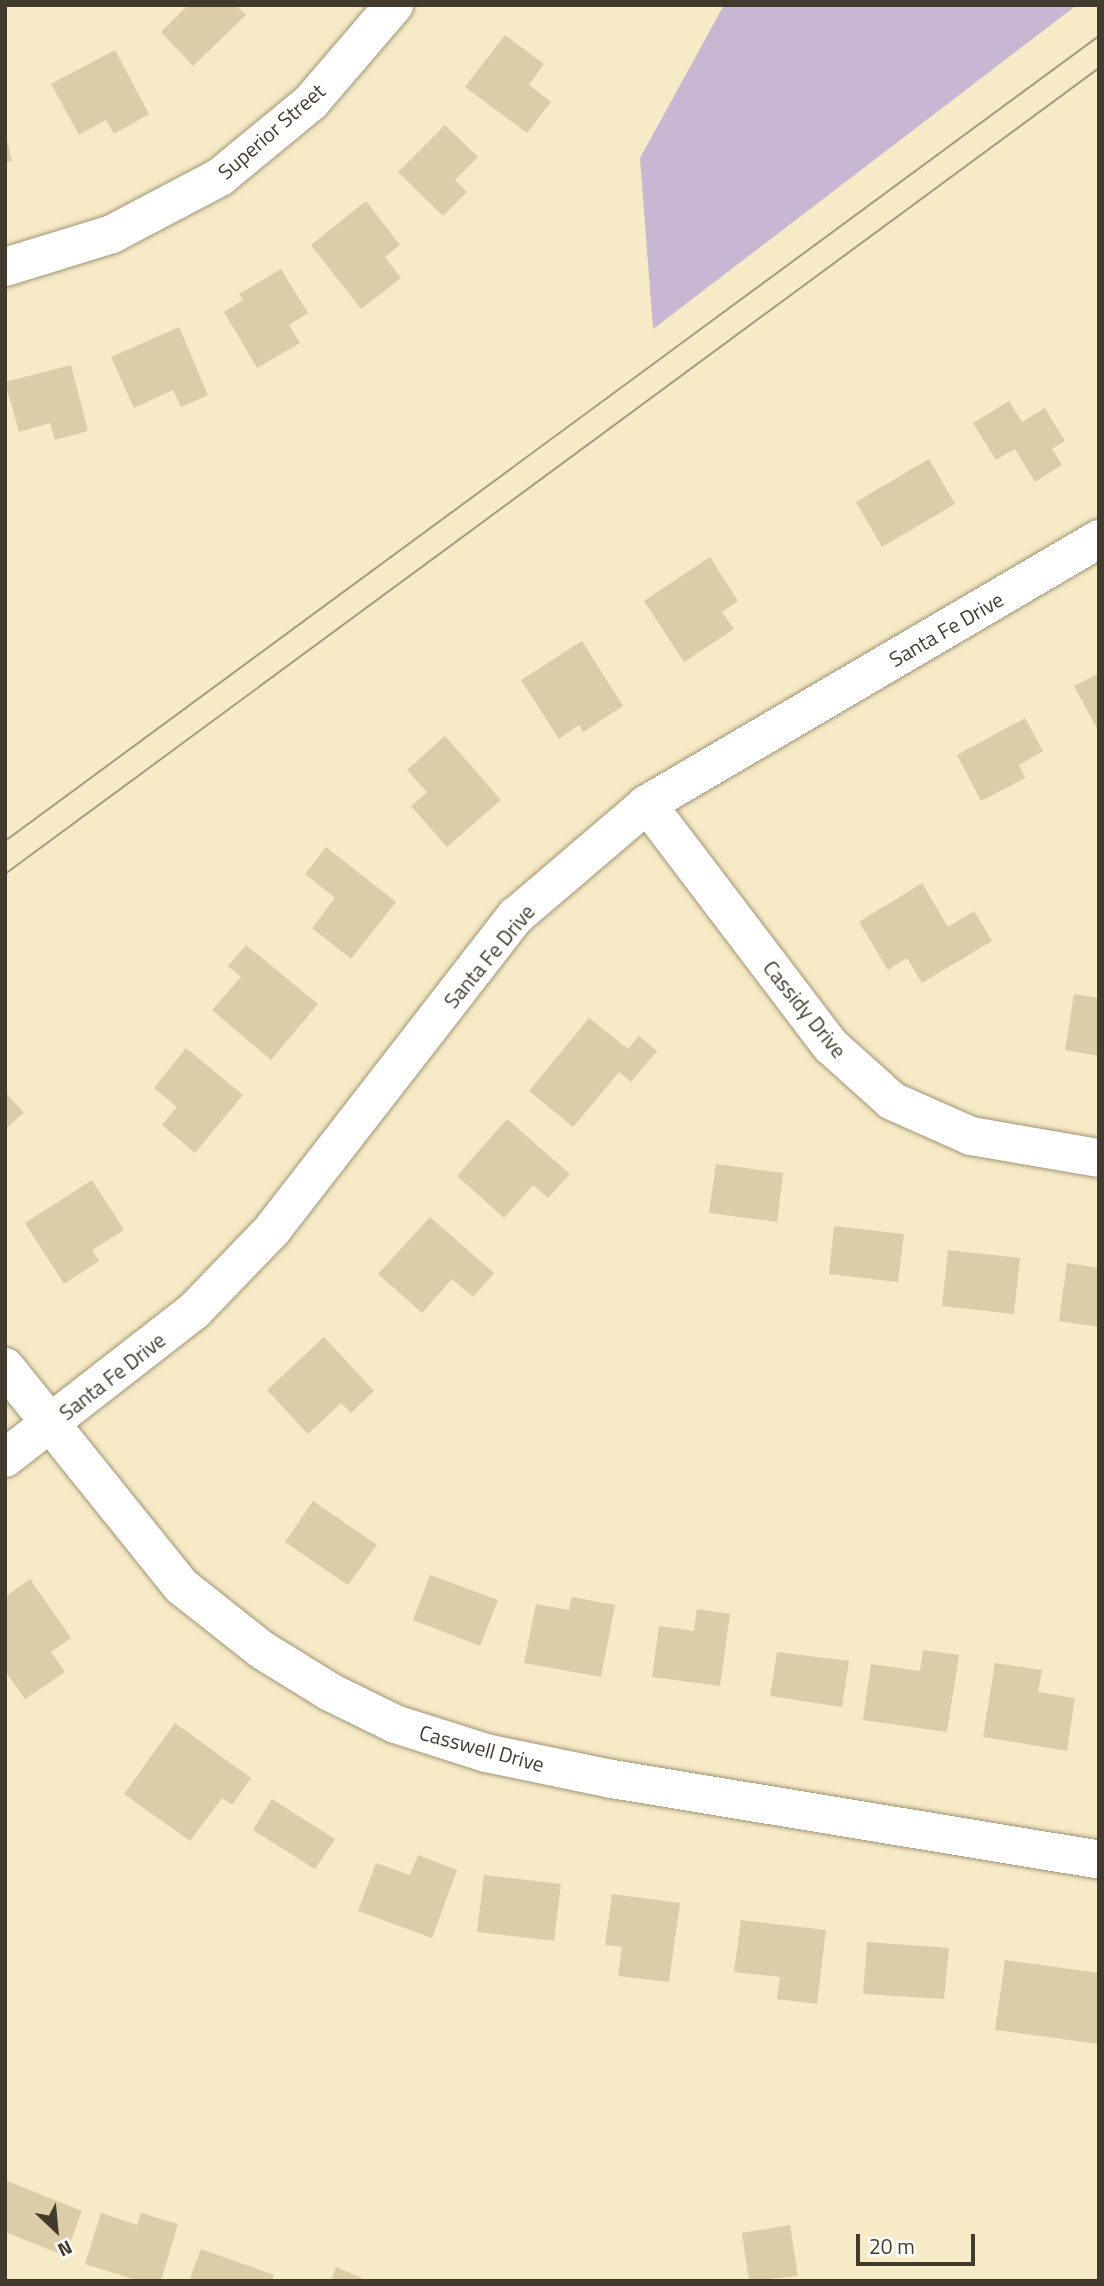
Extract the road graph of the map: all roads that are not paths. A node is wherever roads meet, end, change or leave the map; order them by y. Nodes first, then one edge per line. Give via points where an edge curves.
1 (394, 5) edge
2 (5, 267) edge
3 (1099, 539) edge
4 (647, 804) junction
5 (1099, 1158) edge
6 (5, 1367) edge
7 (51, 1424) junction
8 (5, 1458) edge
9 (1099, 1860) edge

1 - 2 street, Superior Street via 311,102 220,177 111,234
3 - 4 street, Santa Fe Drive
4 - 5 street, Cassidy Drive via 831,1046 891,1101 971,1136
4 - 7 street, Santa Fe Drive via 516,916 272,1230 205,1300
6 - 7 street, Casswell Drive
7 - 8 street, Santa Fe Drive
7 - 9 street, Casswell Drive via 181,1586 262,1650 330,1692 395,1724 486,1753 611,1779

